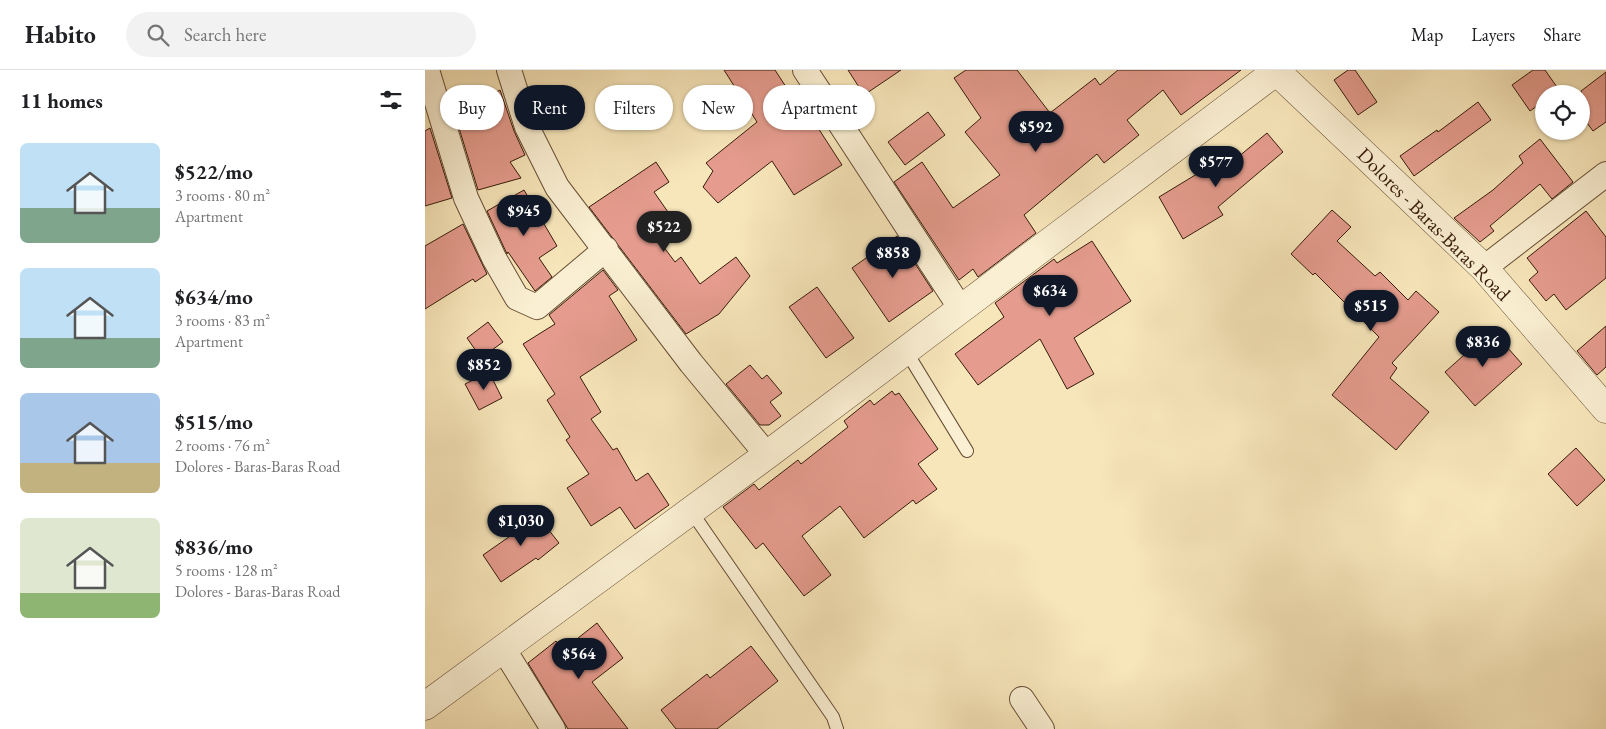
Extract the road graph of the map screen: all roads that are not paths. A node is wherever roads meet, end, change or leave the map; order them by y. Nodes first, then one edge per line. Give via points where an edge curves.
1 (427, 70) edge
2 (509, 70) edge
3 (805, 70) edge
4 (1276, 70) edge
5 (1606, 174) edge
6 (606, 249) junction
7 (1484, 268) junction
8 (961, 309) junction
9 (906, 351) junction
10 (1606, 409) edge
11 (967, 451) dead end
12 (767, 455) junction
13 (691, 511) junction
14 (503, 648) junction
15 (1022, 699) dead end
16 (425, 706) edge
17 (553, 729) edge
18 (837, 729) edge
19 (1042, 729) edge

1 - 6 street via 466,198 517,298 537,307
2 - 6 street via 527,127 557,187
3 - 8 street
4 - 7 street, Dolores - Baras-Baras Road
4 - 8 street
5 - 7 street
6 - 12 street via 691,362
7 - 10 street, Dolores - Baras-Baras Road
8 - 9 street
9 - 11 lane
9 - 12 street
12 - 13 street
13 - 14 street
13 - 18 lane via 833,717
14 - 16 street
14 - 17 street
15 - 19 street

